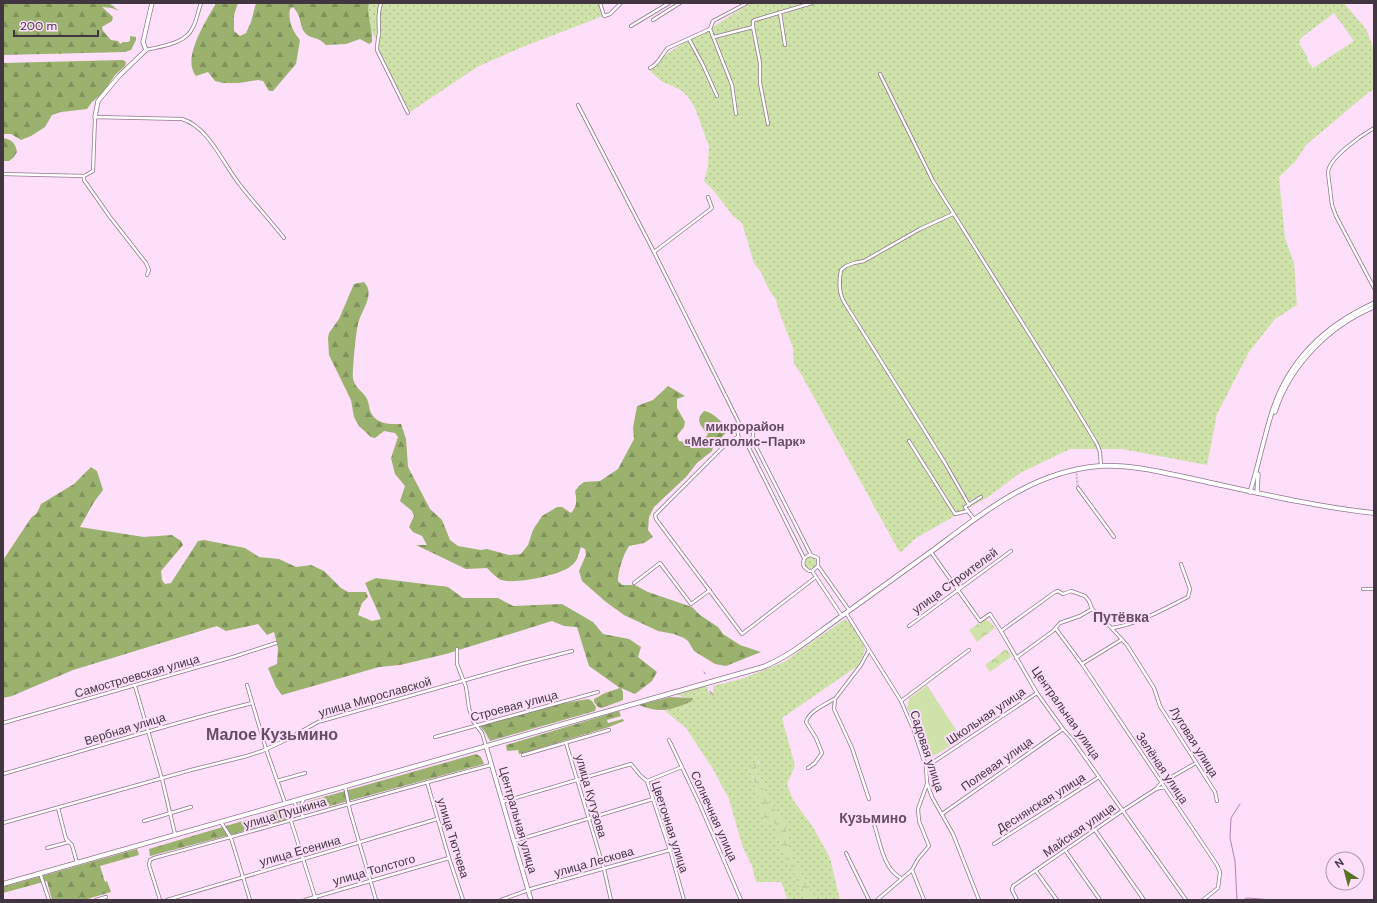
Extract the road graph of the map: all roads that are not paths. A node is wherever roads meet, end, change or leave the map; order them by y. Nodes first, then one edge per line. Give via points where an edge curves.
1 (152, 3) edge
2 (201, 3) edge
3 (381, 3) edge
4 (600, 3) edge
5 (621, 3) edge
6 (669, 3) edge
7 (681, 3) edge
8 (747, 3) edge
9 (812, 3) edge
10 (780, 13) junction
11 (653, 20) dead end
12 (631, 26) dead end
13 (753, 27) junction
14 (710, 28) junction
15 (714, 37) junction
16 (689, 39) junction
17 (785, 45) dead end
18 (146, 50) junction
19 (650, 68) dead end
20 (880, 74) dead end
21 (717, 96) dead end
22 (578, 105) dead end
23 (408, 113) dead end
24 (736, 114) dead end
25 (95, 117) junction
26 (768, 124) dead end
27 (1374, 128) edge
28 (3, 174) edge
29 (84, 176) junction
30 (708, 197) dead end
31 (953, 214) junction
32 (284, 238) dead end
33 (654, 252) junction
34 (147, 275) dead end
35 (1374, 288) edge
36 (1374, 303) edge
37 (1374, 307) edge
38 (741, 427) junction
39 (738, 437) junction
40 (752, 438) junction
41 (909, 441) dead end
42 (746, 442) junction
43 (1101, 466) junction
44 (1078, 488) tunnel mouth
45 (1250, 492) junction
46 (1257, 493) junction
47 (981, 497) dead end
48 (969, 505) junction
49 (968, 512) junction
50 (1374, 513) edge
51 (974, 520) junction
52 (1114, 537) dead end
53 (931, 551) junction
54 (1010, 551) dead end
55 (811, 555) junction
56 (804, 558) junction
57 (1181, 564) dead end
58 (818, 566) junction
59 (812, 571) junction
60 (816, 577) junction
61 (634, 583) dead end
62 (1363, 589) dead end
63 (1374, 589) edge
64 (710, 590) junction
65 (958, 590) junction
66 (1092, 610) junction
67 (846, 613) junction
68 (909, 626) dead end
69 (1121, 627) junction
70 (1112, 628) junction
71 (1056, 629) junction
72 (1001, 631) junction
73 (1118, 636) junction
74 (1121, 640) junction
75 (276, 643) dead end
76 (457, 649) dead end
77 (868, 650) junction
78 (969, 650) dead end
79 (572, 651) dead end
80 (1016, 658) junction
81 (1082, 664) junction
82 (462, 681) junction
83 (247, 684) dead end
84 (135, 686) junction
85 (598, 692) dead end
86 (1037, 693) junction
87 (835, 699) junction
88 (901, 701) junction
89 (252, 702) junction
90 (3, 723) edge
91 (476, 726) junction
92 (1063, 729) junction
93 (609, 730) dead end
94 (148, 731) junction
95 (435, 737) dead end
96 (669, 740) dead end
97 (566, 743) junction
98 (486, 746) junction
99 (266, 749) junction
100 (523, 755) dead end
101 (1196, 763) junction
102 (492, 765) junction
103 (682, 767) junction
104 (926, 767) junction
105 (808, 768) dead end
106 (305, 773) dead end
107 (3, 774) edge
108 (1098, 777) junction
109 (162, 779) junction
110 (577, 780) junction
111 (277, 781) junction
112 (647, 781) junction
113 (427, 782) junction
114 (927, 783) junction
115 (1161, 783) junction
116 (345, 786) junction
117 (1164, 787) junction
118 (1156, 789) junction
119 (304, 798) junction
120 (870, 799) dead end
121 (653, 800) junction
122 (294, 801) junction
123 (502, 802) junction
124 (1217, 802) dead end
125 (285, 804) junction
126 (350, 804) junction
127 (191, 807) dead end
128 (58, 808) junction
129 (300, 808) junction
130 (1122, 811) junction
131 (169, 814) junction
132 (942, 814) junction
133 (303, 817) junction
134 (588, 818) junction
135 (438, 819) junction
136 (144, 821) dead end
137 (291, 821) junction
138 (220, 822) junction
139 (3, 823) edge
140 (874, 824) dead end
141 (1095, 830) junction
142 (175, 834) junction
143 (231, 838) junction
144 (514, 841) junction
145 (69, 842) junction
146 (360, 843) junction
147 (994, 844) dead end
148 (47, 848) dead end
149 (670, 850) junction
150 (1065, 850) junction
151 (846, 853) dead end
152 (449, 858) junction
153 (304, 859) junction
154 (77, 863) junction
155 (604, 869) junction
156 (912, 870) junction
157 (1036, 871) junction
158 (40, 873) junction
159 (243, 877) junction
160 (901, 878) junction
161 (372, 880) junction
162 (3, 884) edge
163 (528, 891) junction
164 (106, 897) dead end
165 (316, 899) edge
166 (49, 900) edge
167 (96, 900) edge
168 (160, 900) edge
169 (167, 900) edge
170 (250, 900) edge
171 (305, 900) edge
172 (376, 900) edge
173 (463, 900) edge
174 (500, 900) edge
175 (531, 900) edge
176 (611, 900) edge
177 (684, 900) edge
178 (741, 900) edge
179 (869, 900) edge
180 (877, 900) edge
181 (924, 900) edge
182 (979, 900) edge
183 (1017, 900) edge
184 (1057, 900) edge
185 (1100, 900) edge
186 (1144, 900) edge
187 (1186, 900) edge
188 (1203, 900) edge

1 - 18 main road via 144,41
2 - 18 street via 193,28 186,37
3 - 23 street via 378,13 377,50
4 - 5 street via 604,16 610,14
6 - 12 street
7 - 11 street
8 - 14 street via 713,21
9 - 10 street
10 - 13 street via 755,20 752,23
10 - 17 street
13 - 15 street
13 - 26 street
14 - 15 street
14 - 16 street
15 - 24 street via 732,85
16 - 19 street via 668,48 657,64
16 - 21 street
18 - 25 main road via 98,100
20 - 31 street via 933,181
22 - 33 street
25 - 29 street via 94,171
25 - 32 street via 190,121 207,137 236,180
27 - 35 street via 1343,151 1328,169 1328,173 1336,216
28 - 29 street
29 - 34 street via 85,184 146,263 149,270
30 - 33 street via 712,208
31 - 43 street via 1097,444
31 - 48 street via 920,229 864,261 846,266 841,270 841,296
33 - 38 street
36 - 45 main road via 1357,311 1318,338 1293,369 1273,409
37 - 46 main road via 1344,323 1320,341 1293,375 1276,409 1257,479
38 - 39 street
38 - 40 street via 751,429
39 - 42 street
39 - 64 street via 729,441 655,515 656,520
40 - 42 street
40 - 55 street
41 - 49 street via 955,514
42 - 56 street
43 - 45 main road via 1160,472
43 - 51 main road via 1070,471 1041,480 1018,491
44 - 52 street
45 - 46 main road
46 - 50 main road
47 - 48 street
48 - 49 street via 965,507
49 - 51 street
51 - 53 main road
53 - 65 street, Центральная улица
53 - 67 main road
54 - 65 street, улица Строителей
55 - 56 street
55 - 58 street via 818,558
56 - 59 street via 804,567
57 - 69 street via 1190,589 1188,597
58 - 59 street
58 - 67 street
59 - 60 street
60 - 64 street via 742,634
60 - 67 street
61 - 64 street via 660,563 691,604
62 - 63 street
65 - 68 street, улица Строителей
65 - 72 street, Центральная улица via 980,621 990,614
66 - 70 street, Луговая улица
66 - 71 street via 1060,623
66 - 72 street, Луговая улица via 1085,596 1071,591 1063,594 1058,591
67 - 77 street, Садовая улица
67 - 98 main road via 780,660 763,667
69 - 70 street
69 - 73 street
70 - 73 street, Луговая улица
71 - 80 street
71 - 81 street, Зелёная улица
72 - 80 street, Центральная улица
73 - 74 street, Луговая улица
74 - 81 street
74 - 101 street, Луговая улица via 1127,645 1157,693 1160,706
75 - 84 street, Самостроевская улица
76 - 82 street via 457,664
77 - 87 street via 861,665
77 - 88 street, Садовая улица
78 - 88 street
79 - 82 street, улица Мирославской
80 - 86 street, Центральная улица
81 - 115 street, Зелёная улица
82 - 91 street via 466,687 469,708
82 - 99 street, улица Мирославской via 318,722
83 - 89 street
84 - 90 street, Самостроевская улица
84 - 94 street
85 - 91 street, Строевая улица
86 - 92 street, Центральная улица
86 - 104 street, Школьная улица
87 - 105 street via 807,717 806,722 822,753
87 - 120 street via 834,709 852,748
88 - 104 street, Садовая улица
89 - 94 street, Вербная улица
89 - 99 street
91 - 95 street, Строевая улица
91 - 98 street via 482,733
92 - 108 street, Центральная улица
92 - 132 street, Полевая улица
93 - 97 street
94 - 107 street, Вербная улица
94 - 109 street
96 - 103 street, Солнечная улица
97 - 100 street
97 - 110 street, улица Кутузова
98 - 102 main road, Центральная улица
98 - 116 main road
99 - 109 street, улица Мирославской
99 - 111 street
101 - 115 street
101 - 124 street, Луговая улица via 1215,792
102 - 113 street, улица Пушкина
102 - 123 main road, Центральная улица
103 - 112 street
103 - 178 street, Солнечная улица
104 - 114 street, Садовая улица
106 - 111 street
108 - 130 street, Центральная улица
108 - 147 street, Деснянская улица
109 - 128 street, улица Мирославской
109 - 131 street
110 - 112 street, Цветочная улица via 631,764
110 - 123 street
110 - 134 street, улица Кутузова
111 - 125 street
112 - 121 street, Цветочная улица
113 - 126 street, улица Пушкина
113 - 135 street, улица Тютчева
114 - 132 street, Садовая улица
114 - 156 street via 918,809 929,846
115 - 117 street, Зелёная улица
115 - 118 street
116 - 119 main road
116 - 126 street
117 - 118 street
117 - 188 street, Зелёная улица via 1220,872 1218,888
118 - 130 street, Майская улица
119 - 122 main road
119 - 129 street
121 - 134 street
121 - 149 street, Цветочная улица
122 - 125 main road
122 - 129 street
123 - 144 main road, Центральная улица
125 - 138 main road
126 - 133 street, улица Пушкина
126 - 146 street
127 - 131 street
128 - 139 street, улица Мирославской
128 - 145 street
129 - 133 street
130 - 141 street, Майская улица
130 - 187 street, Центральная улица
131 - 136 street
131 - 142 street
132 - 182 street, Садовая улица via 964,860
133 - 137 street, улица Пушкина
134 - 144 street
134 - 155 street, улица Кутузова
135 - 146 street, улица Есенина
135 - 152 street, улица Тютчева
137 - 143 street, улица Пушкина
137 - 153 street
138 - 142 main road
138 - 143 street
140 - 160 street via 886,859 895,875
141 - 150 street, Майская улица
141 - 186 street
142 - 154 main road
143 - 159 street
143 - 168 street, улица Пушкина via 150,860
144 - 163 main road, Центральная улица
145 - 148 street
145 - 154 street
146 - 153 street, улица Есенина
146 - 161 street
149 - 155 street, улица Лескова
149 - 177 street, Цветочная улица
150 - 157 street, Майская улица
150 - 185 street
151 - 179 street
152 - 161 street, улица Толстого
152 - 173 street, улица Тютчева
153 - 159 street, улица Есенина
153 - 165 street
154 - 158 main road
155 - 163 street, улица Лескова
155 - 176 street, улица Кутузова
156 - 160 street
156 - 181 street
157 - 183 street, Майская улица via 1012,886
157 - 184 street
158 - 162 main road
158 - 166 street
159 - 169 street, улица Есенина
159 - 170 street
160 - 180 street
161 - 165 street, улица Толстого
161 - 172 street
163 - 174 street, улица Лескова
163 - 175 main road, Центральная улица
164 - 167 street
165 - 171 street, улица Толстого

